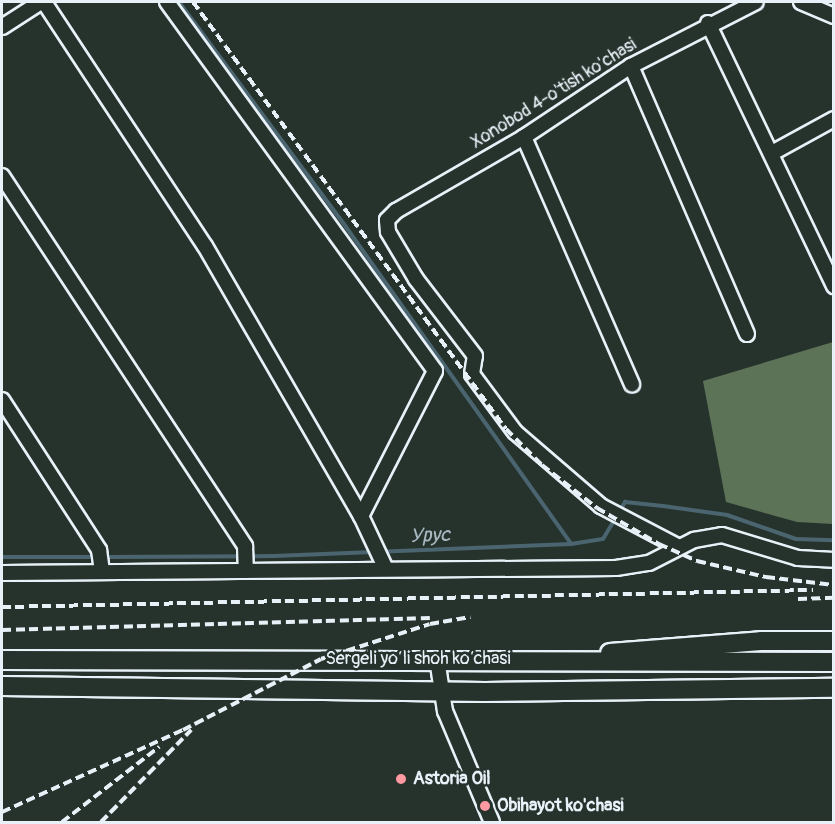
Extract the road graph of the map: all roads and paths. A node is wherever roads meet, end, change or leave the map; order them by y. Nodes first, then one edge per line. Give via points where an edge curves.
1 (43, 2) edge
2 (167, 2) edge
3 (756, 2) edge
4 (801, 2) edge
5 (834, 16) edge
6 (708, 23) junction
7 (2, 27) edge
8 (631, 66) junction
9 (834, 119) edge
10 (524, 137) junction
11 (771, 153) junction
12 (2, 176) edge
13 (834, 286) edge
14 (747, 334) dead end
15 (632, 384) dead end
16 (2, 400) edge
17 (361, 516) junction
18 (679, 547) junction
19 (382, 557) junction
20 (834, 560) edge
21 (102, 571) junction
22 (246, 571) junction
23 (2, 573) edge
24 (834, 642) edge
25 (437, 659) junction
26 (563, 659) junction
27 (2, 660) edge
28 (834, 662) edge
29 (2, 686) edge
30 (834, 688) edge
31 (439, 691) junction
32 (492, 822) edge

1 - 7 street
1 - 17 street via 205,246
2 - 17 street via 435,371
3 - 6 street, Xonobod 4-o'tish ko'chasi
4 - 5 street
6 - 8 street, Xonobod 4-o'tish ko'chasi
6 - 11 street
8 - 10 street, Xonobod 4-o'tish ko'chasi
8 - 14 street
9 - 11 street
10 - 15 street
10 - 18 street, Xonobod 4-o'tish ko'chasi via 390,215 388,232 416,279 475,356 472,374 515,432 601,506
11 - 13 street
12 - 22 street via 245,546
16 - 21 street via 99,550
17 - 19 street
18 - 19 street via 656,561 629,567
18 - 20 street via 702,537 728,535 798,558
19 - 22 street
21 - 22 street
21 - 23 street
24 - 26 main road via 698,645
25 - 26 main road, Sergeli yo‘li shoh ko‘chasi
25 - 27 main road, Sergeli yo‘li shoh ko‘chasi
25 - 31 street
26 - 28 main road, Sergeli yo‘li shoh ko‘chasi via 644,663
29 - 31 main road, Sergeli yo‘li shoh ko‘chasi
30 - 31 main road, Sergeli yo‘li shoh ko‘chasi
31 - 32 street

